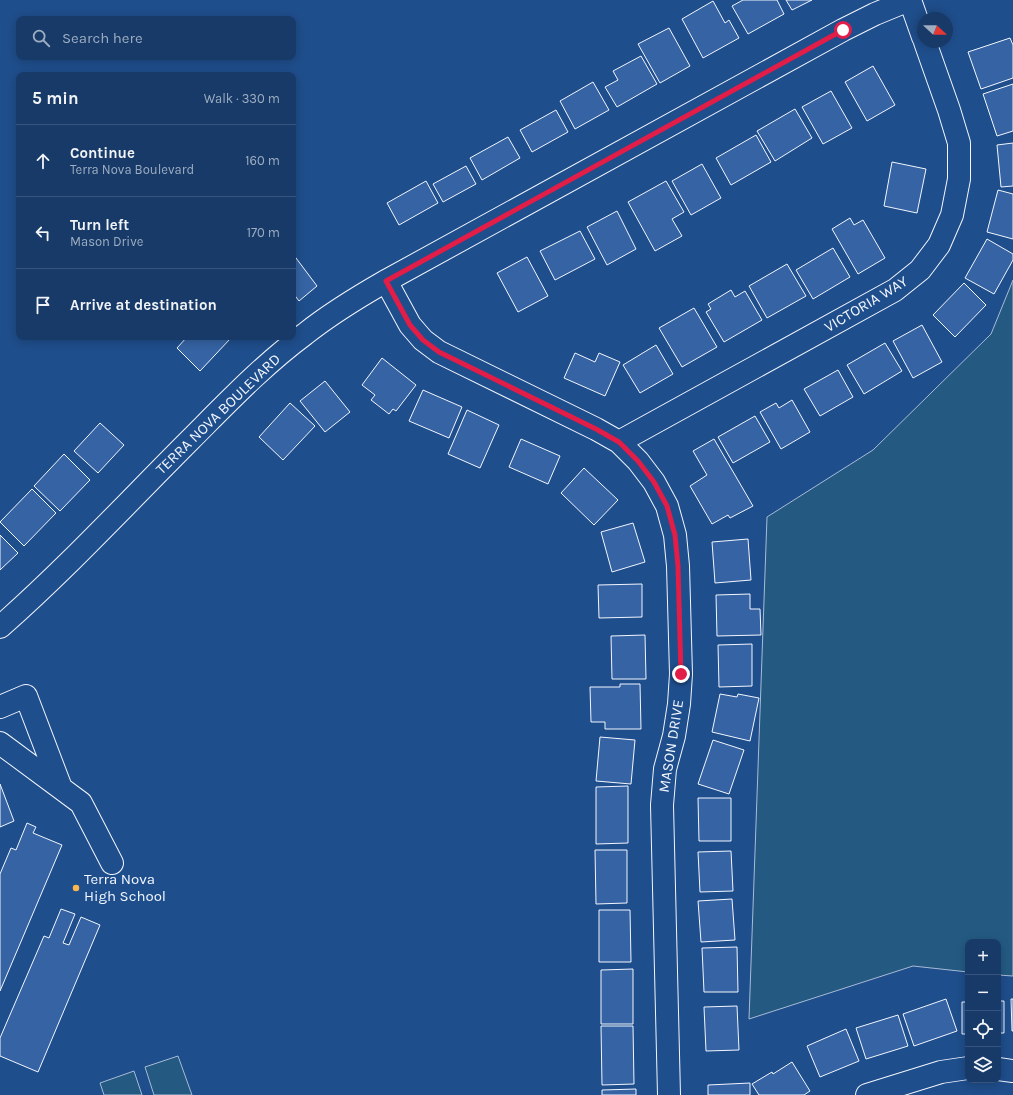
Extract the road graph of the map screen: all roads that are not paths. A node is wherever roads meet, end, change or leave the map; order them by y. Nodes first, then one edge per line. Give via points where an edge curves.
1 (909, 0) edge
2 (917, 21) edge
3 (927, 48) edge
4 (386, 281) junction
5 (619, 442) junction
6 (0, 627) edge
7 (0, 707) edge
8 (0, 743) edge
9 (61, 788) junction
10 (112, 863) dead end
11 (965, 1068) edge
12 (1001, 1069) edge
13 (1013, 1071) edge
14 (669, 1095) edge
15 (867, 1095) edge

1 - 2 street
1 - 4 street, TERRA NOVA BOULEVARD via 843,30
3 - 5 street, VICTORIA WAY via 959,143 959,180 952,215 939,245 920,270 895,290
4 - 5 street, MASON DRIVE via 410,325 423,340 439,352
4 - 6 street, TERRA NOVA BOULEVARD via 344,306 265,367
5 - 14 street, MASON DRIVE via 654,482 667,506 675,535 678,566 680,704 665,769 662,805
7 - 9 street via 26,696
8 - 9 street
9 - 10 street via 81,803
11 - 15 street via 941,1072
12 - 13 street

